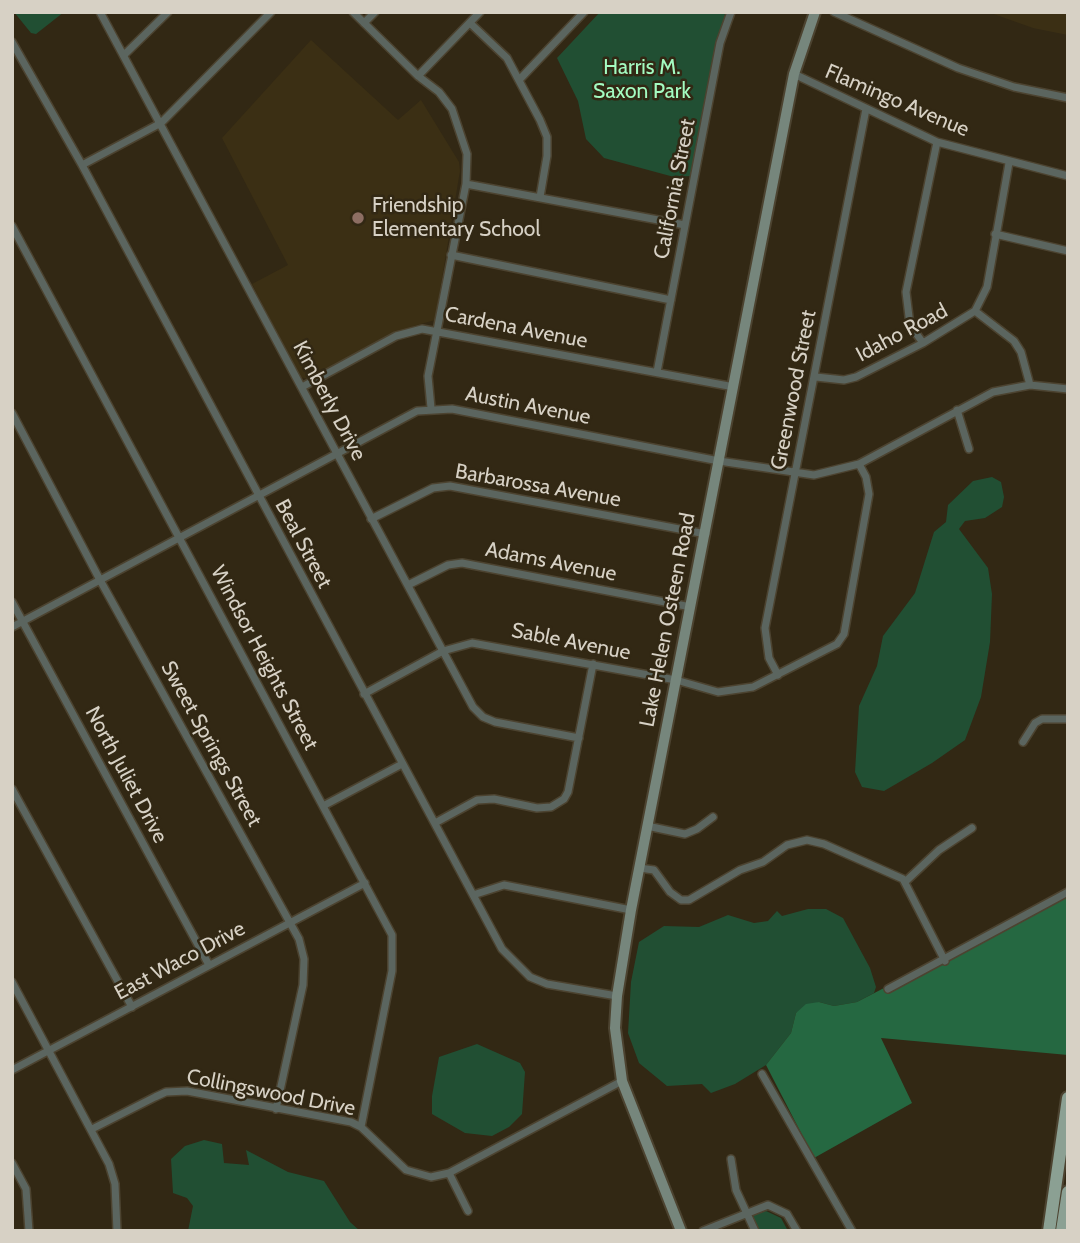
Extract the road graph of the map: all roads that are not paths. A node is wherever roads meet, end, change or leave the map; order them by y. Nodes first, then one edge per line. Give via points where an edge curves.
1 (100, 12) edge
2 (168, 12) edge
3 (271, 12) edge
4 (353, 12) edge
5 (374, 12) edge
6 (480, 12) edge
7 (584, 12) edge
8 (731, 12) edge
9 (815, 12) edge
10 (834, 12) edge
11 (364, 23) junction
12 (470, 23) junction
13 (12, 42) edge
14 (124, 55) junction
15 (794, 74) junction
16 (418, 76) junction
17 (520, 79) junction
18 (1068, 98) edge
19 (866, 109) junction
20 (161, 123) junction
21 (937, 142) junction
22 (1009, 163) junction
23 (82, 165) junction
24 (1068, 176) edge
25 (466, 184) junction
26 (540, 198) junction
27 (685, 225) junction
28 (12, 226) edge
29 (995, 234) junction
30 (1068, 251) edge
31 (451, 256) junction
32 (671, 300) junction
33 (975, 311) junction
34 (437, 330) junction
35 (923, 344) junction
36 (657, 372) junction
37 (816, 377) junction
38 (1030, 385) junction
39 (302, 387) junction
40 (734, 387) junction
41 (1068, 389) edge
42 (431, 408) junction
43 (957, 410) junction
44 (12, 412) edge
45 (969, 449) dead end
46 (338, 453) junction
47 (719, 461) junction
48 (859, 464) junction
49 (795, 474) junction
50 (258, 497) junction
51 (371, 519) junction
52 (706, 534) junction
53 (180, 537) junction
54 (100, 580) junction
55 (408, 585) junction
56 (12, 601) edge
57 (691, 607) junction
58 (23, 621) junction
59 (12, 627) edge
60 (443, 651) junction
61 (593, 664) junction
62 (778, 675) junction
63 (676, 680) junction
64 (364, 694) junction
65 (1068, 719) edge
66 (579, 738) junction
67 (1023, 742) dead end
68 (402, 764) junction
69 (12, 789) edge
70 (323, 806) junction
71 (713, 817) dead end
72 (435, 823) junction
73 (647, 826) junction
74 (972, 828) dead end
75 (639, 868) junction
76 (905, 881) junction
77 (365, 883) junction
78 (1068, 892) edge
79 (473, 895) junction
80 (631, 909) junction
81 (290, 922) junction
82 (945, 961) junction
83 (209, 965) junction
84 (12, 982) edge
85 (888, 989) dead end
86 (617, 996) junction
87 (132, 1007) junction
88 (50, 1051) junction
89 (12, 1070) edge
90 (762, 1074) dead end
91 (622, 1081) junction
92 (1068, 1098) edge
93 (276, 1109) junction
94 (361, 1127) junction
95 (92, 1129) junction
96 (731, 1159) dead end
97 (13, 1168) edge
98 (449, 1172) junction
99 (1068, 1192) edge
100 (1053, 1208) junction
101 (468, 1211) dead end
102 (746, 1213) junction
103 (29, 1231) edge
104 (117, 1231) edge
105 (681, 1231) edge
106 (703, 1231) edge
107 (755, 1231) edge
108 (797, 1231) edge
109 (852, 1231) edge
110 (1049, 1231) edge
111 (1055, 1231) edge
112 (1062, 1231) edge

1 - 14 street, Kimberly Drive
2 - 14 street
3 - 20 street
4 - 11 street
5 - 11 street
6 - 12 street
7 - 17 street
8 - 27 street, California Street via 720,43
9 - 15 street, Lake Helen Osteen Road
10 - 18 street via 958,68 1002,84
11 - 16 street
12 - 16 street
12 - 17 street via 507,58
13 - 23 street, Beal Street
14 - 20 street, Kimberly Drive
15 - 19 street, Flamingo Avenue
15 - 40 street, Lake Helen Osteen Road
16 - 25 street via 452,109 467,154
17 - 26 street via 547,137
19 - 21 street, Flamingo Avenue
19 - 37 street, Greenwood Street
20 - 23 street
20 - 39 street, Kimberly Drive
21 - 22 street, Flamingo Avenue
21 - 35 street via 906,292 910,326
22 - 24 street, Flamingo Avenue
22 - 29 street, Idaho Road
23 - 50 street, Beal Street
25 - 26 street
25 - 31 street
26 - 27 street
27 - 32 street, California Street
28 - 53 street, Windsor Heights Street
29 - 30 street
29 - 33 street, Idaho Road via 987,287
31 - 32 street
31 - 34 street
32 - 36 street, California Street
33 - 35 street, Idaho Road
33 - 38 street via 1014,341
34 - 36 street, Cardena Avenue
34 - 39 street, Cardena Avenue via 396,336
34 - 42 street via 428,376
35 - 37 street, Idaho Road via 856,377
36 - 40 street, Cardena Avenue
37 - 49 street, Greenwood Street
38 - 41 street, Austin Avenue
38 - 43 street, Austin Avenue via 993,392
39 - 46 street, Kimberly Drive
40 - 47 street, Lake Helen Osteen Road
42 - 46 street, Austin Avenue
42 - 47 street, Austin Avenue
43 - 45 street
43 - 48 street, Austin Avenue
44 - 54 street, Sweet Springs Street
46 - 50 street, Austin Avenue
46 - 51 street, Kimberly Drive
47 - 49 street, Austin Avenue
47 - 52 street, Lake Helen Osteen Road
48 - 49 street, Austin Avenue via 827,474
48 - 62 street, Sable Avenue via 869,494 844,634 837,644
49 - 62 street, Greenwood Street via 765,628 769,657
50 - 53 street, Austin Avenue
50 - 64 street, Beal Street
51 - 52 street, Barbarossa Avenue via 433,488 450,486
51 - 55 street, Kimberly Drive
52 - 57 street, Lake Helen Osteen Road
53 - 54 street, Austin Avenue
53 - 70 street, Windsor Heights Street
54 - 58 street, Austin Avenue
54 - 81 street, Sweet Springs Street
55 - 57 street, Adams Avenue via 462,563
55 - 60 street, Kimberly Drive
56 - 58 street, North Juliet Drive
57 - 63 street, Lake Helen Osteen Road
58 - 59 street, Austin Avenue
58 - 83 street, North Juliet Drive
60 - 61 street, Sable Avenue via 472,643
60 - 64 street, Sable Avenue
60 - 66 street, Kimberly Drive via 483,717
61 - 63 street, Sable Avenue
61 - 66 street
62 - 63 street, Sable Avenue via 753,687 718,692
63 - 73 street, Lake Helen Osteen Road
64 - 68 street, Beal Street
65 - 67 street via 1042,719
66 - 72 street via 568,792 551,807 477,800
68 - 70 street
68 - 72 street, Beal Street
69 - 87 street
70 - 77 street, Windsor Heights Street
71 - 73 street via 685,834
72 - 79 street, Beal Street
73 - 75 street, Lake Helen Osteen Road
74 - 76 street
75 - 76 street via 654,870 670,892 689,900 787,845 807,840 852,855
75 - 80 street, Lake Helen Osteen Road
76 - 82 street
77 - 81 street, East Waco Drive
77 - 94 street, Windsor Heights Street via 387,922 394,948
78 - 82 street
79 - 80 street via 504,885
79 - 86 street, Beal Street via 502,949 530,977
80 - 86 street, Lake Helen Osteen Road
81 - 83 street, East Waco Drive
81 - 93 street, Sweet Springs Street via 304,959 303,985
82 - 85 street
83 - 87 street, East Waco Drive
84 - 88 street
86 - 91 street, Lake Helen Osteen Road via 615,1028
87 - 88 street, East Waco Drive
88 - 89 street, East Waco Drive
88 - 95 street
90 - 109 street
91 - 98 street, Collingswood Drive
91 - 105 street, Lake Helen Osteen Road
92 - 100 main road
93 - 94 street, Collingswood Drive
93 - 95 street, Collingswood Drive via 187,1091 166,1092
94 - 98 street, Collingswood Drive via 406,1170 431,1177
95 - 104 street via 115,1184
96 - 102 street
97 - 103 street via 26,1189
98 - 101 street
99 - 112 main road
100 - 110 main road
100 - 111 main road
102 - 106 street
102 - 107 street
102 - 108 street via 768,1205 787,1214

